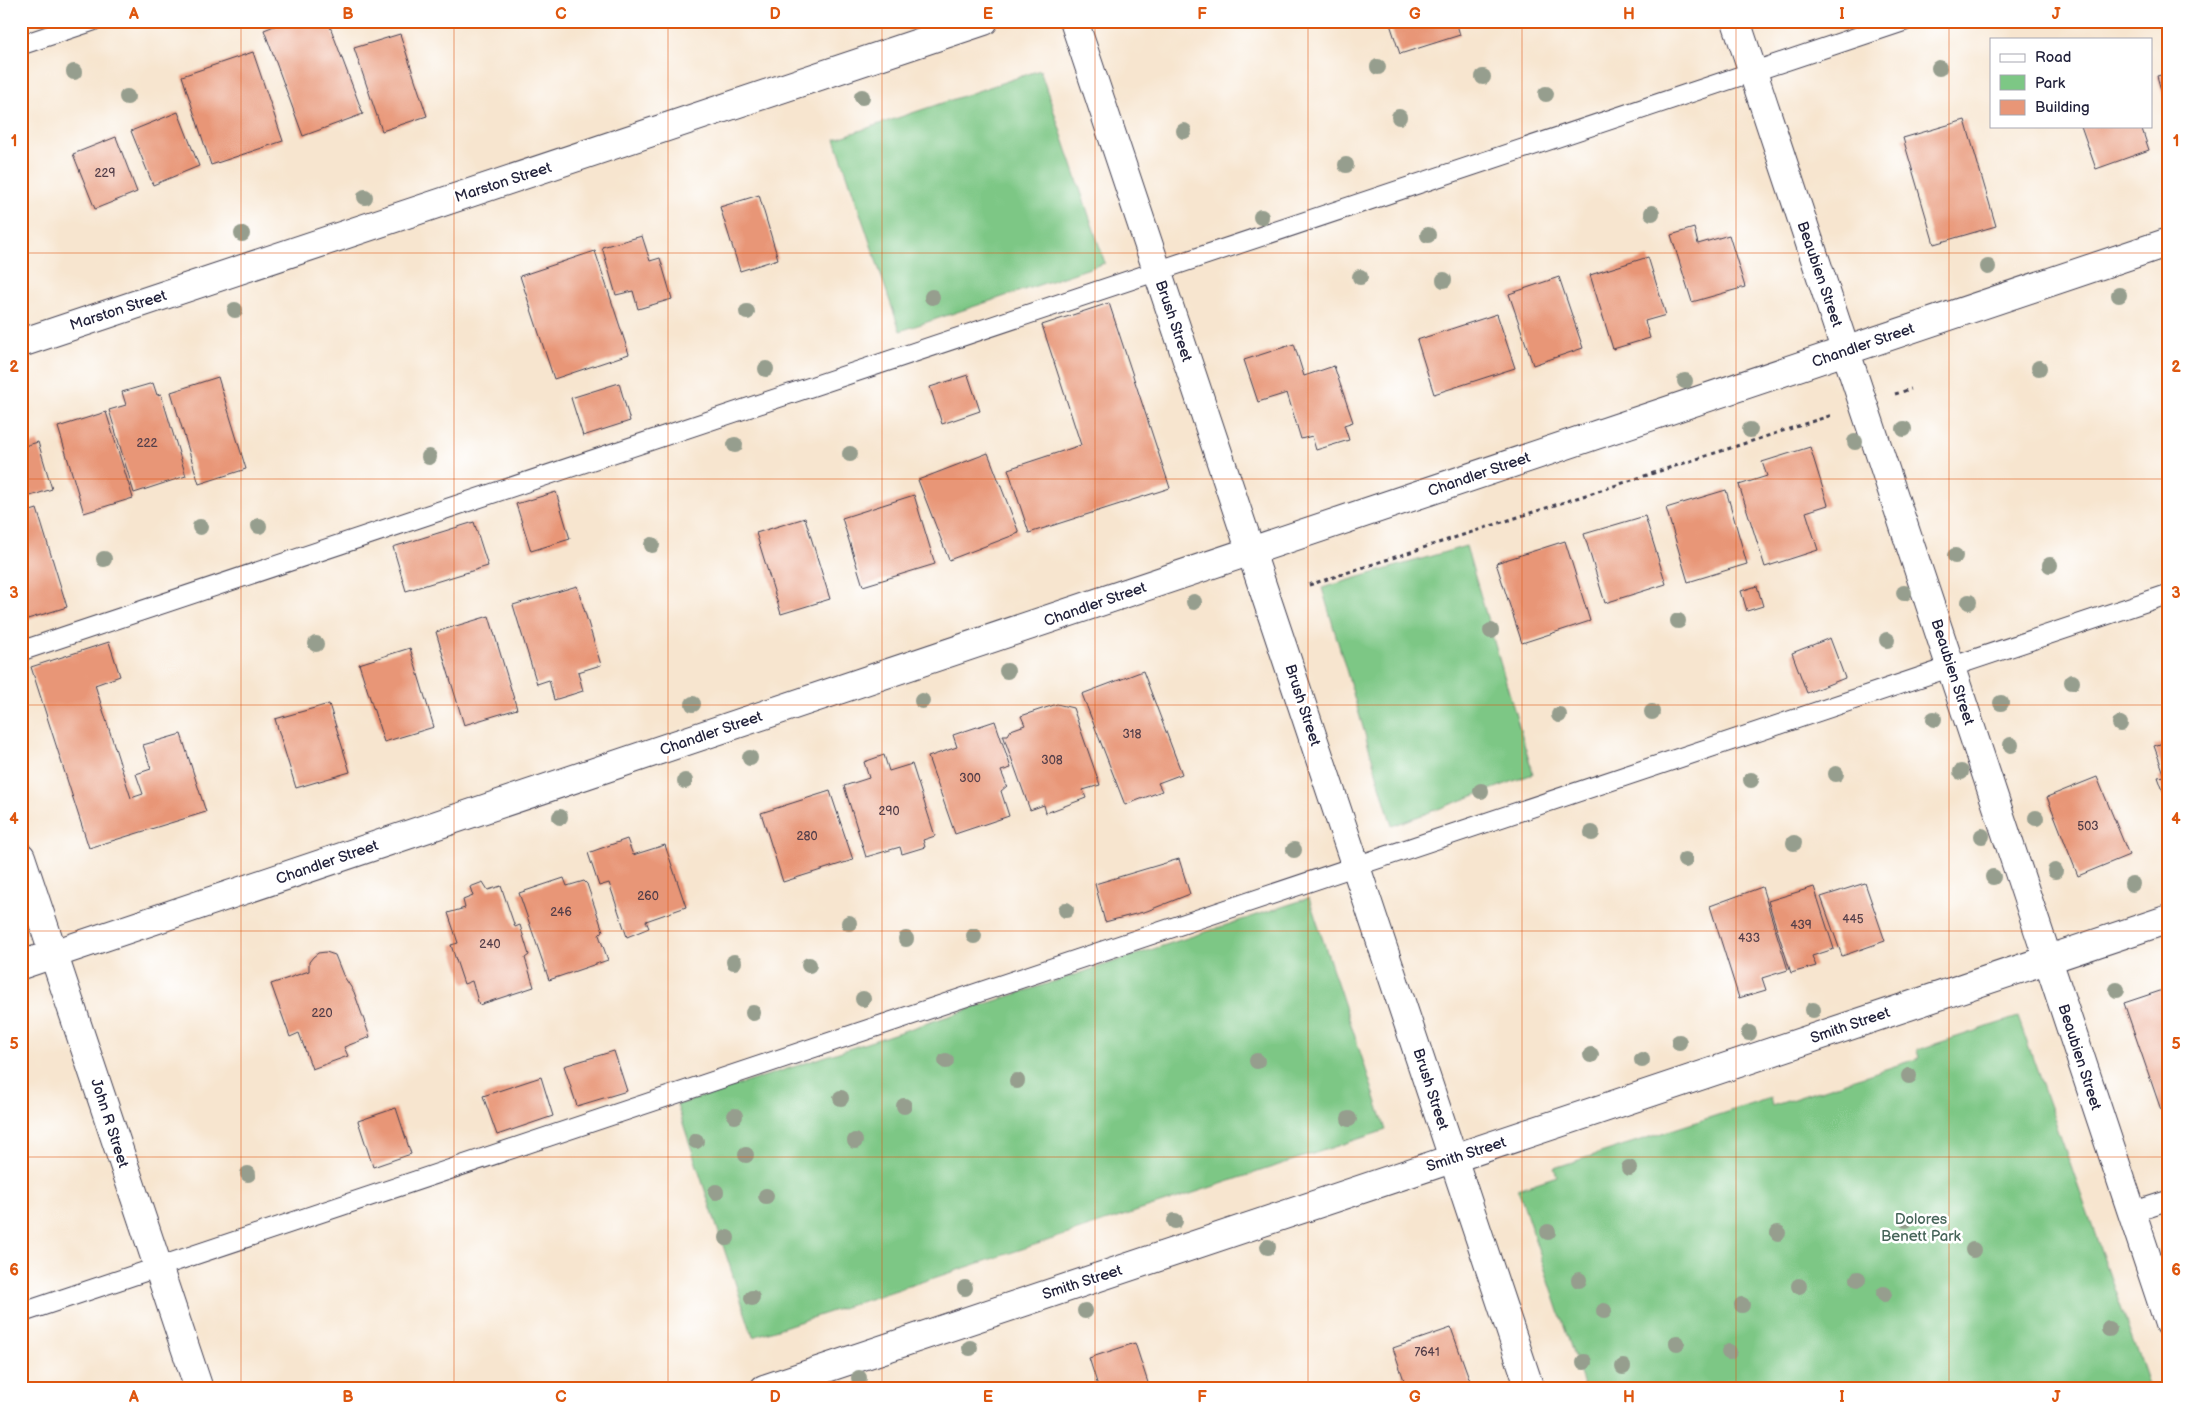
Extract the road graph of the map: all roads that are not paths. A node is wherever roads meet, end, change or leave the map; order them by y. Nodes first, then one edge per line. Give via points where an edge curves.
1 (93, 21) edge
2 (984, 21) edge
3 (1074, 21) edge
4 (1736, 21) edge
5 (1905, 21) edge
6 (21, 45) edge
7 (1753, 72) junction
8 (2169, 242) edge
9 (1158, 271) junction
10 (21, 342) edge
11 (1846, 351) junction
12 (1251, 551) junction
13 (2169, 594) edge
14 (21, 651) edge
15 (1951, 667) junction
16 (21, 856) edge
17 (1356, 865) junction
18 (2169, 919) edge
19 (54, 954) junction
20 (2048, 959) junction
21 (21, 965) edge
22 (1454, 1158) junction
23 (2169, 1200) edge
24 (2132, 1212) junction
25 (158, 1267) junction
26 (21, 1313) edge
27 (2169, 1324) edge
28 (199, 1389) edge
29 (764, 1389) edge
30 (1530, 1389) edge

1 - 6 lane
2 - 10 street, Marston Street
3 - 9 street, Brush Street
4 - 7 street, Beaubien Street
5 - 7 lane
7 - 9 lane
7 - 11 street, Beaubien Street
8 - 11 street, Chandler Street
9 - 12 street, Brush Street
9 - 14 lane
11 - 12 street, Chandler Street
11 - 15 street, Beaubien Street
12 - 17 street, Brush Street
12 - 19 street, Chandler Street
13 - 15 lane
15 - 17 lane
15 - 20 street, Beaubien Street
16 - 19 street, John R Street
17 - 22 street, Brush Street
17 - 25 lane
18 - 20 street, Smith Street
19 - 21 street, Chandler Street
19 - 25 street, John R Street
20 - 22 street, Smith Street
20 - 24 street, Beaubien Street
22 - 29 street, Smith Street
22 - 30 street, Brush Street
23 - 24 lane
24 - 27 street, Beaubien Street
25 - 26 lane
25 - 28 street, John R Street

